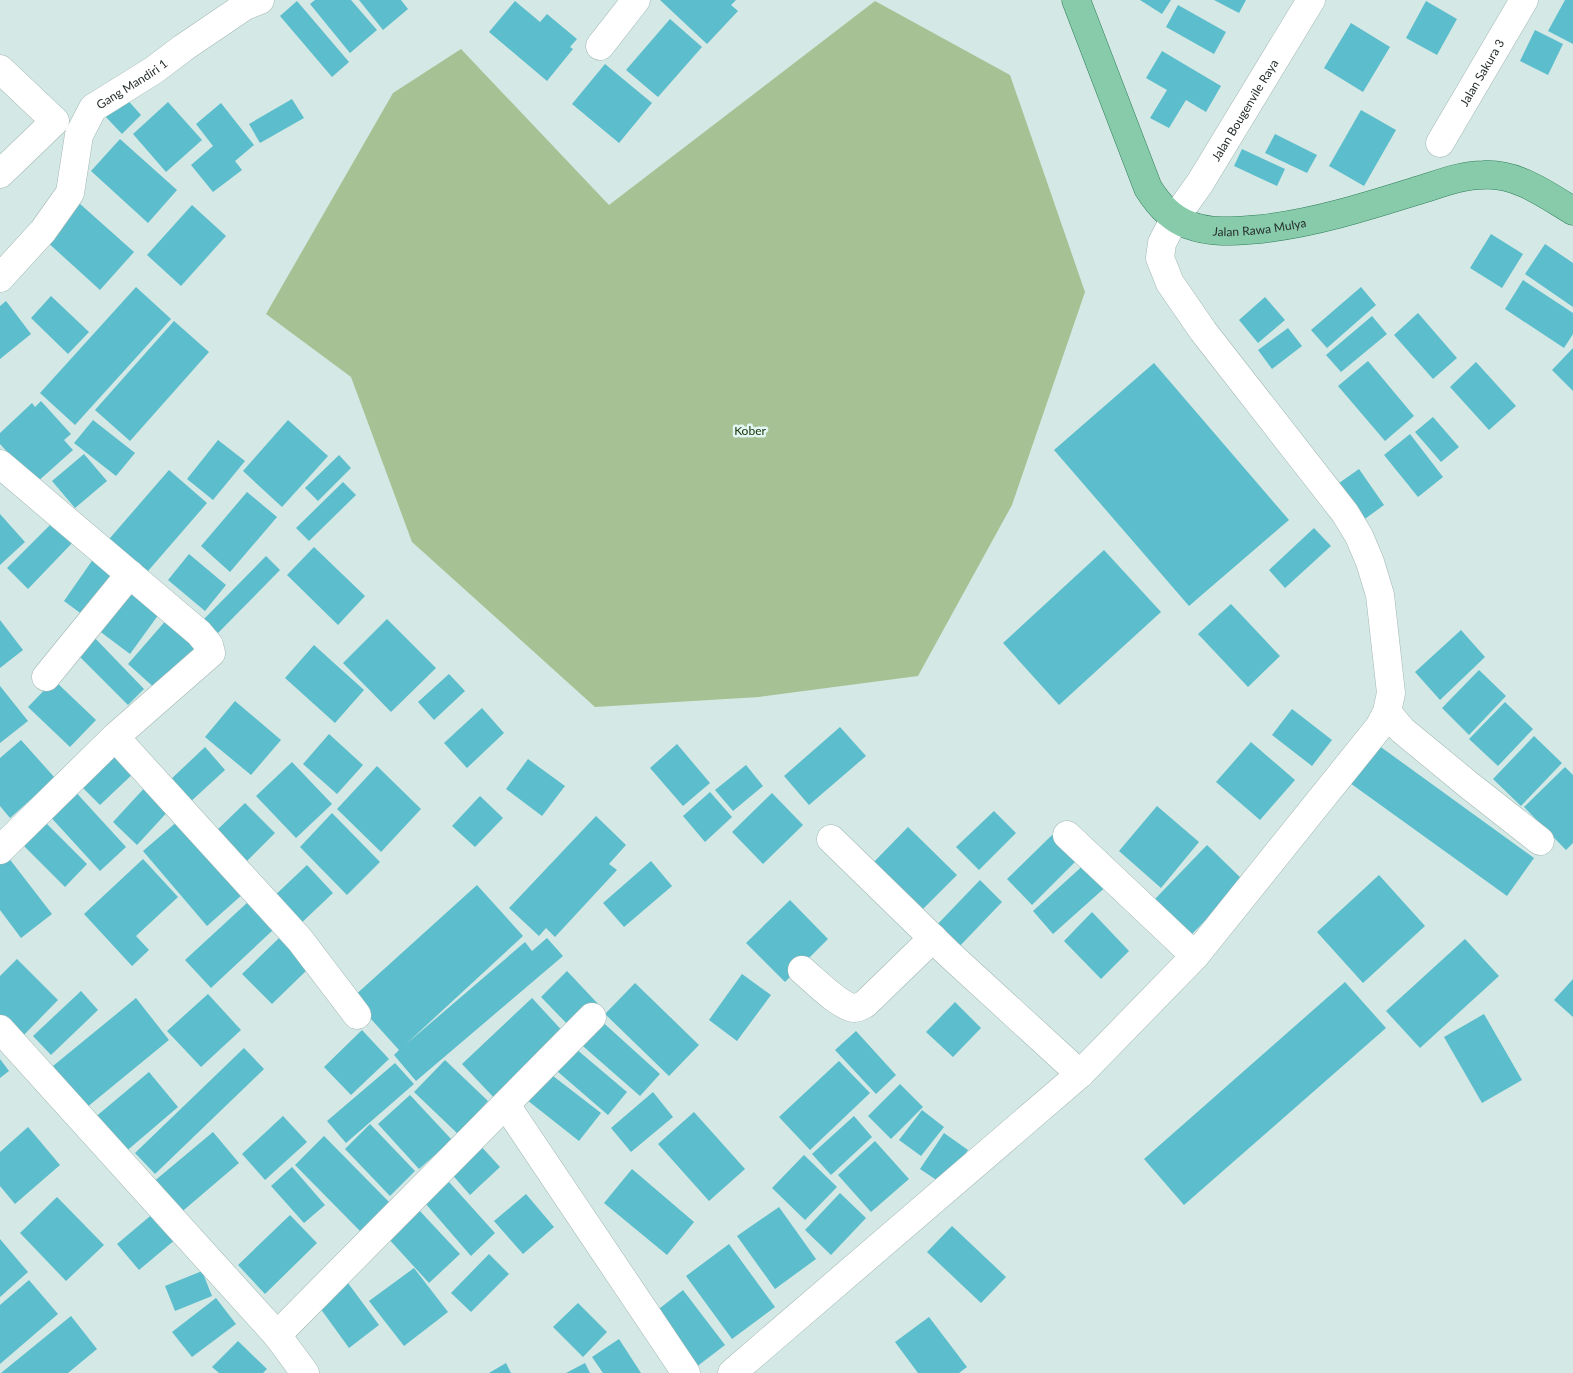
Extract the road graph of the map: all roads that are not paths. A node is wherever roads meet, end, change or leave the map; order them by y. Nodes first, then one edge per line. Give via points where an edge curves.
1 (260, 0) edge
2 (636, 0) edge
3 (1076, 0) edge
4 (1311, 0) edge
5 (1524, 0) edge
6 (600, 46) dead end
7 (0, 68) edge
8 (1440, 143) dead end
9 (0, 174) edge
10 (1573, 211) edge
11 (1175, 218) junction
12 (0, 278) edge
13 (0, 464) edge
14 (130, 574) junction
15 (46, 677) dead end
16 (1386, 712) junction
17 (115, 737) junction
18 (1067, 835) dead end
19 (831, 839) dead end
20 (1540, 841) dead end
21 (0, 850) edge
22 (933, 938) junction
23 (1195, 956) junction
24 (802, 970) dead end
25 (357, 1015) dead end
26 (592, 1017) dead end
27 (0, 1029) edge
28 (1080, 1074) junction
29 (506, 1105) junction
30 (277, 1335) junction
31 (305, 1373) edge
32 (686, 1373) edge
33 (732, 1373) edge

1 - 12 street, Gang Mandiri 1 via 245,6 93,108 79,135 70,193 44,231
2 - 6 street
3 - 11 main road, Jalan Rawa Mulya via 1148,188 1159,205
4 - 11 street, Jalan Bougenvile Raya via 1200,183
5 - 8 street, Jalan Sakura 3
7 - 9 street via 55,121
10 - 11 main road, Jalan Rawa Mulya via 1535,187 1515,179 1482,175 1451,180 1288,226 1222,232 1188,225
11 - 16 street, Jalan Bougenvile Raya via 1162,243 1160,258 1170,283 1203,331 1345,513 1359,536 1380,594 1391,693
13 - 14 street
14 - 15 street
14 - 17 street via 204,638 211,654
16 - 20 street via 1402,730
16 - 23 street, Jalan Bougenvile Raya via 1379,727
17 - 21 street
17 - 25 street via 300,940
18 - 23 street
19 - 22 street
22 - 24 street via 865,1004 856,1008 840,1002
22 - 28 street
23 - 28 street, Jalan Bougenvile Raya
26 - 29 street
27 - 30 street
28 - 33 street, Jalan Bougenvile Raya
29 - 30 street
29 - 32 street
30 - 31 street

